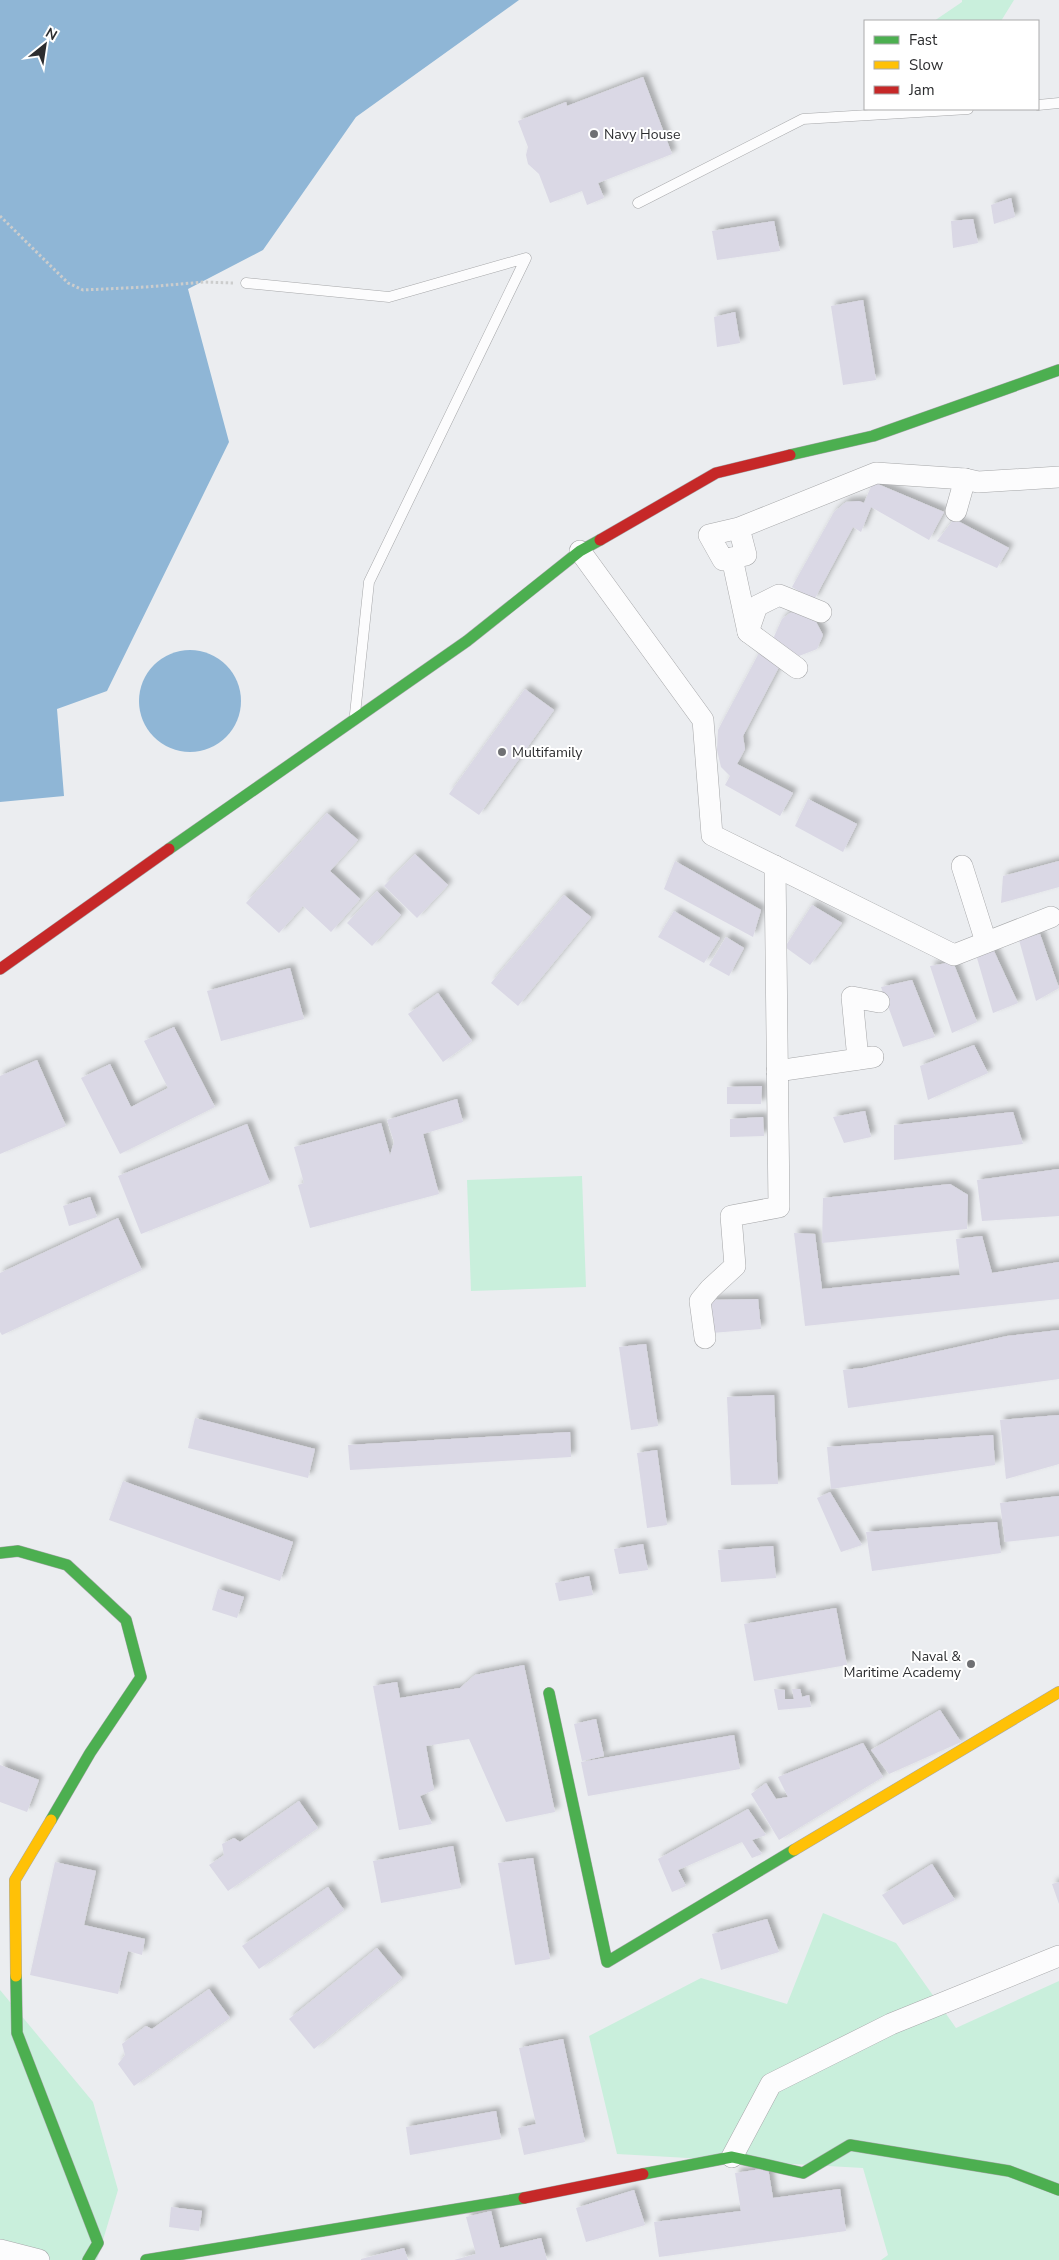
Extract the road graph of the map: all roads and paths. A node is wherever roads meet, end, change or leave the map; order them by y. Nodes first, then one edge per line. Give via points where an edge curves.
1 (1059, 103) edge
2 (1039, 105) edge
3 (950, 110) edge
4 (638, 202) dead end
5 (0, 216) edge
6 (246, 283) joint
7 (1059, 370) edge
8 (1059, 477) edge
9 (965, 479) junction
10 (956, 511) dead end
11 (739, 528) junction
12 (580, 551) junction
13 (732, 558) junction
14 (821, 612) dead end
15 (748, 632) junction
16 (796, 668) dead end
17 (355, 719) junction
18 (774, 866) junction
19 (962, 866) dead end
20 (1051, 917) dead end
21 (986, 942) junction
22 (0, 969) edge
23 (879, 1002) dead end
24 (777, 1071) junction
25 (705, 1338) dead end
26 (0, 1553) edge
27 (1059, 1692) edge
28 (549, 1693) dead end
29 (1059, 1956) edge
30 (732, 2157) junction
31 (1059, 2190) edge
32 (0, 2250) edge
33 (39, 2260) edge
34 (88, 2260) edge
35 (146, 2260) edge

1 - 2 lane
3 - 4 lane via 802,118
5 - 6 path via 68,283 83,290 204,282
6 - 17 lane via 389,297 526,258 369,582
7 - 12 street via 873,436 716,473
8 - 9 street via 978,482
9 - 10 street
9 - 11 street via 876,473
11 - 13 street via 746,555
11 - 13 street via 709,535 723,560
12 - 17 street via 467,641
12 - 18 street via 703,720 712,835
13 - 15 street
14 - 15 street via 779,594 757,606
15 - 16 street
17 - 22 street
18 - 21 street via 954,955
18 - 24 street
19 - 21 street
20 - 21 street
23 - 24 street via 852,998 865,1058
24 - 25 street via 779,1207 731,1216 736,1266 700,1301
26 - 34 street via 18,1551 67,1565 126,1620 141,1677 90,1753 15,1880 16,2033 98,2242
27 - 28 street via 607,1962
29 - 30 street via 891,2024 771,2084
30 - 31 street via 803,2173 850,2145 1009,2171
30 - 35 street via 513,2200
32 - 33 street

